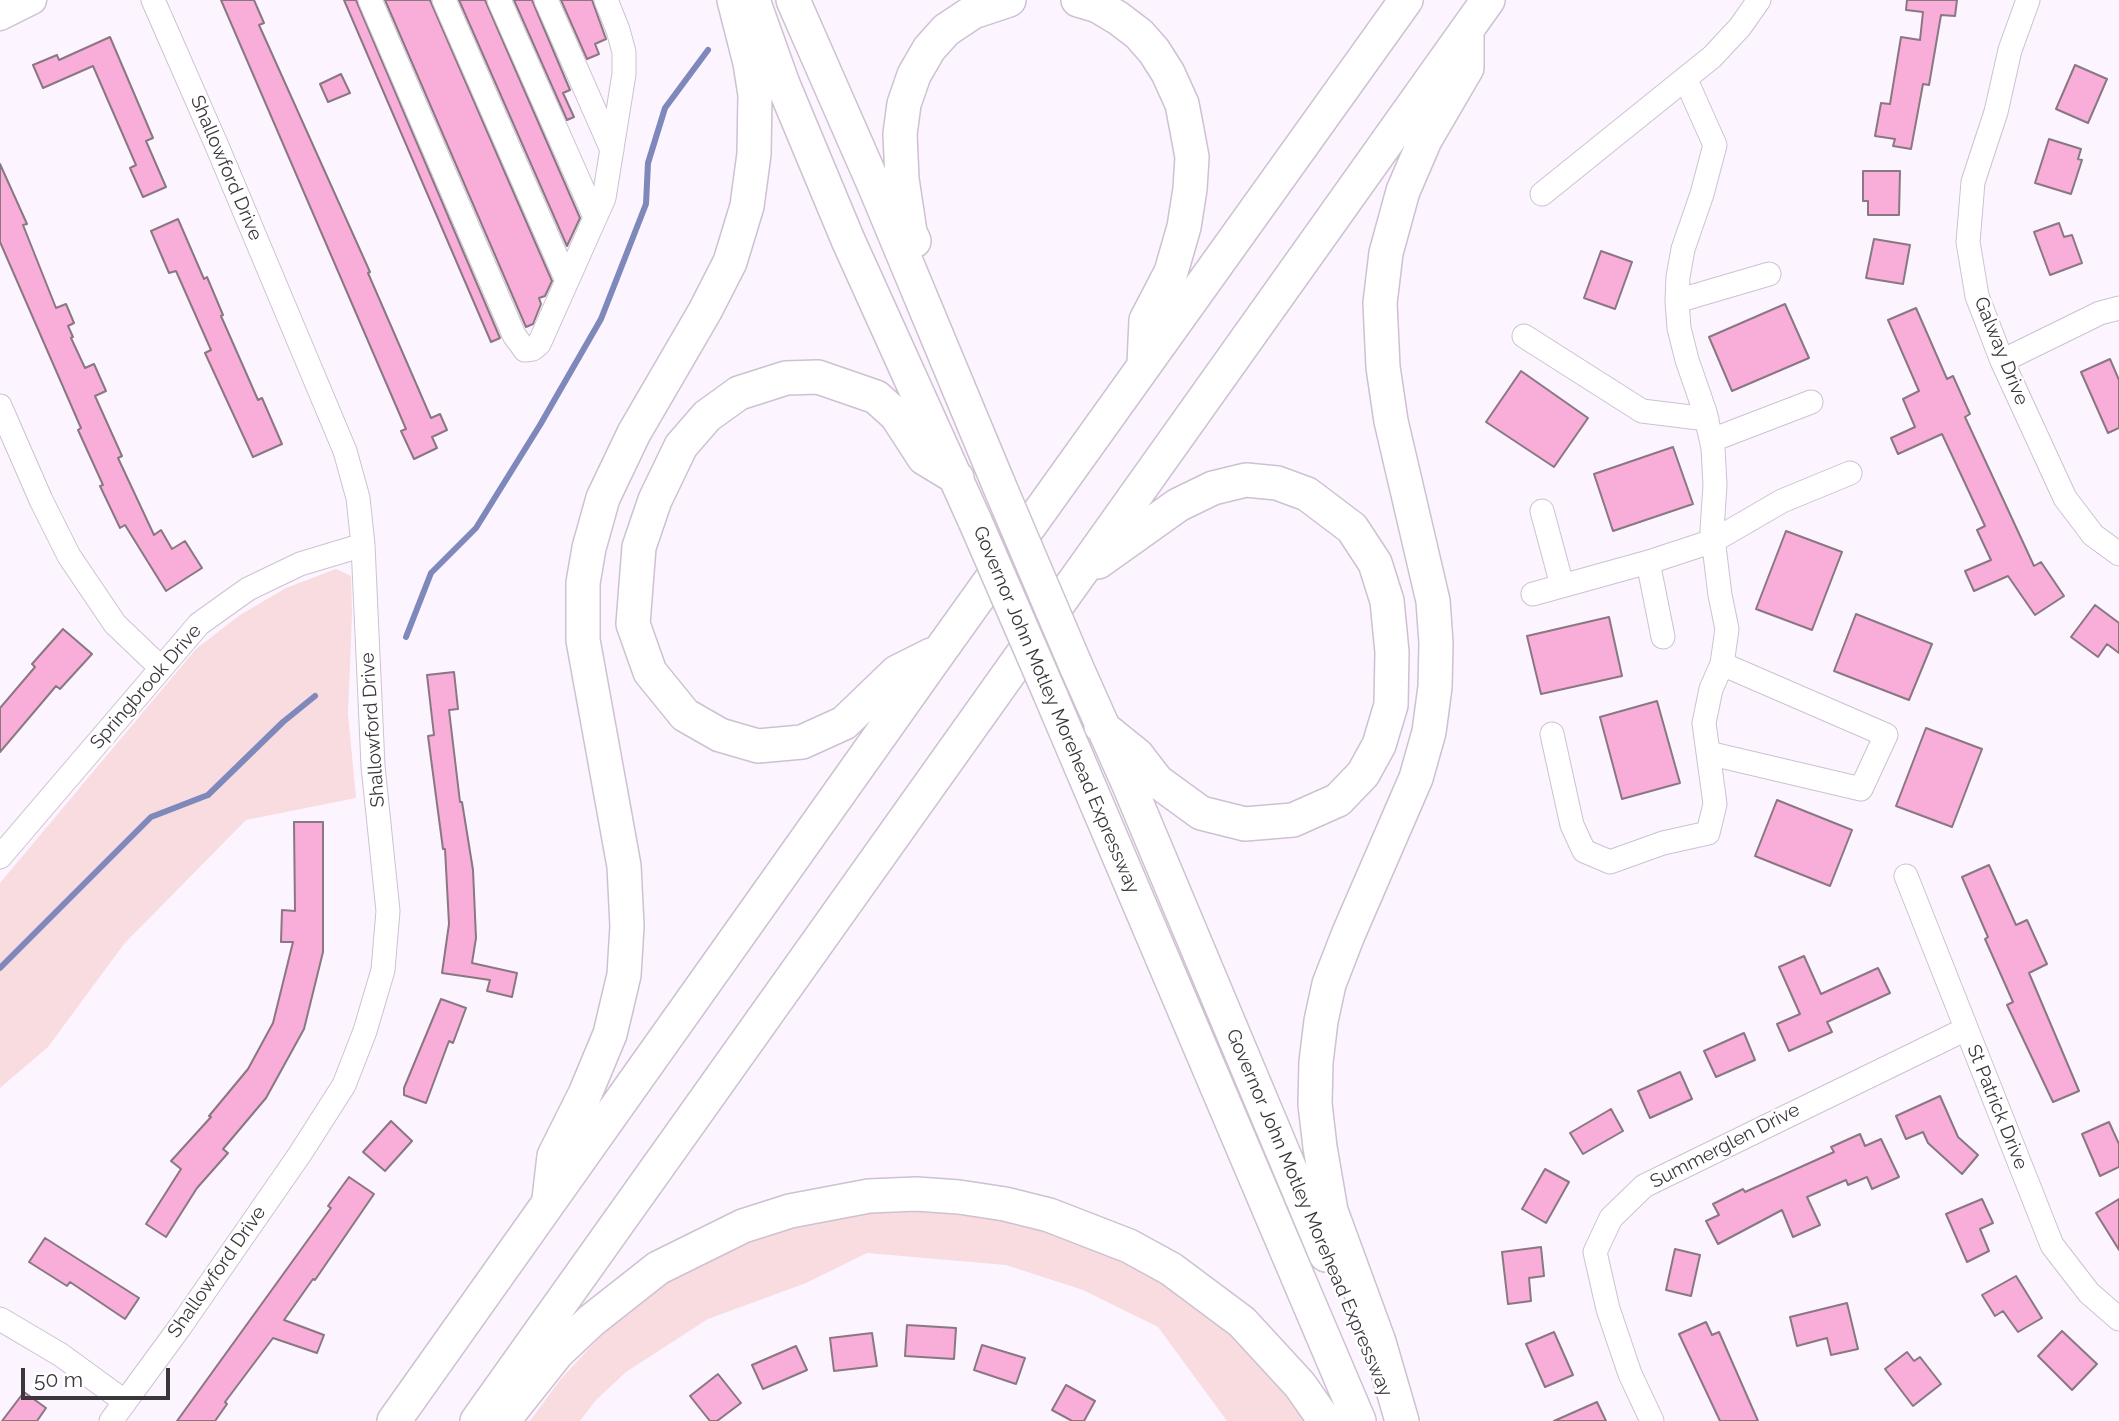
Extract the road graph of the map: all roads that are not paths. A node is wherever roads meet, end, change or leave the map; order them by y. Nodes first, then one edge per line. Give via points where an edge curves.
1 (32, 0) edge
2 (153, 0) edge
3 (370, 0) edge
4 (443, 0) edge
5 (499, 0) edge
6 (546, 0) edge
7 (606, 0) edge
8 (734, 0) edge
9 (753, 0) edge
10 (793, 0) edge
11 (1009, 0) edge
12 (1079, 0) edge
13 (1406, 0) edge
14 (1488, 0) edge
15 (1759, 0) edge
16 (2028, 0) edge
17 (0, 16) edge
18 (1467, 29) junction
19 (1686, 80) junction
20 (612, 150) junction
21 (1542, 194) dead end
22 (595, 217) junction
23 (1769, 274) dead end
24 (567, 281) junction
25 (1677, 301) junction
26 (926, 308) junction
27 (2119, 309) edge
28 (1524, 336) dead end
29 (2002, 361) junction
30 (1144, 363) junction
31 (1811, 402) dead end
32 (0, 406) edge
33 (1709, 430) junction
34 (1850, 473) dead end
35 (957, 478) junction
36 (1542, 512) dead end
37 (1713, 541) junction
38 (363, 545) junction
39 (2119, 554) edge
40 (1648, 562) junction
41 (1081, 573) junction
42 (1562, 585) junction
43 (1532, 594) dead end
44 (1662, 637) dead end
45 (940, 651) junction
46 (1723, 664) junction
47 (161, 668) junction
48 (1101, 726) junction
49 (1552, 734) dead end
50 (1708, 753) junction
51 (0, 857) edge
52 (1906, 876) dead end
53 (1966, 1029) junction
54 (548, 1203) junction
55 (0, 1319) edge
56 (2119, 1319) edge
57 (124, 1401) junction
58 (111, 1421) edge
59 (394, 1421) edge
60 (477, 1421) edge
61 (504, 1421) edge
62 (1325, 1421) edge
63 (1359, 1421) edge
64 (1400, 1421) edge
65 (1652, 1421) edge

1 - 17 main road
2 - 38 street, Shallowford Drive via 345,451 358,498
3 - 24 street via 514,335 525,350 539,344
4 - 24 street
5 - 22 street
6 - 20 street
7 - 20 street via 624,52
8 - 54 highway via 755,95 747,206 730,262 634,433 603,498 583,583 583,640 624,866 625,963 610,1034 554,1156
9 - 35 highway, Governor John Motley Morehead Expressway via 848,240
10 - 26 highway, Governor John Motley Morehead Expressway
11 - 26 highway via 973,12 946,30 914,75 904,104 902,179 910,232 922,261
12 - 30 highway via 1098,6 1147,43 1168,73 1185,117 1192,157 1184,227 1171,272 1146,320
13 - 30 highway
14 - 18 highway
15 - 19 street via 1740,27
16 - 29 street, Galway Drive via 1973,182 1968,242 1977,296
18 - 41 highway
18 - 64 highway via 1466,68 1425,140 1403,191 1386,253 1380,303 1391,421 1433,601 1435,687 1429,732 1416,778 1329,984 1316,1062 1315,1104 1331,1211 1379,1342
19 - 21 street
19 - 25 street via 1715,145 1682,249
20 - 22 street via 604,198
22 - 24 street
23 - 25 street
25 - 33 street via 1679,328
26 - 48 highway, Governor John Motley Morehead Expressway, bridge
27 - 29 street via 2100,313
28 - 33 street via 1642,411
29 - 39 street, Galway Drive via 2066,498 2093,535
30 - 45 highway
31 - 33 street
32 - 47 street via 69,556 115,624
33 - 37 street via 1716,485
34 - 37 street via 1782,501
35 - 45 highway via 924,458 896,415 876,397 818,377 786,377 739,393 707,416 681,446 655,500 636,569 633,624 650,672 685,715 720,735 758,746 802,742 844,723 897,672
35 - 63 highway, Governor John Motley Morehead Expressway, bridge
36 - 42 street
37 - 40 street
37 - 46 street via 1727,629
38 - 47 street, Springbrook Drive via 300,564 248,589 199,624
38 - 57 street, Shallowford Drive via 373,766 388,911 383,970 344,1085 180,1327
40 - 42 street
40 - 44 street
41 - 48 highway via 1178,505 1213,488 1246,480 1278,483 1307,494 1352,528 1375,563 1387,601 1391,705 1380,746 1363,775 1338,800 1293,820 1245,824 1201,813 1157,781 1137,755
41 - 60 highway
42 - 43 street
45 - 54 highway
46 - 50 street via 1711,689 1704,723
46 - 50 street via 1886,735 1861,789
47 - 51 street, Springbrook Drive
48 - 64 highway, Governor John Motley Morehead Expressway
49 - 50 street via 1572,825 1584,851 1610,862 1708,833 1715,804
52 - 53 street, St Patrick Drive
53 - 56 street, St Patrick Drive via 2052,1245 2089,1293
53 - 65 street, Summerglen Drive via 1643,1186 1611,1218 1595,1252 1608,1309
54 - 59 highway
55 - 57 street via 61,1355
57 - 58 street, Shallowford Drive
61 - 62 highway via 557,1353 658,1268 743,1226 790,1210 869,1196 916,1194 1005,1204 1049,1215 1171,1269 1242,1321 1300,1385

